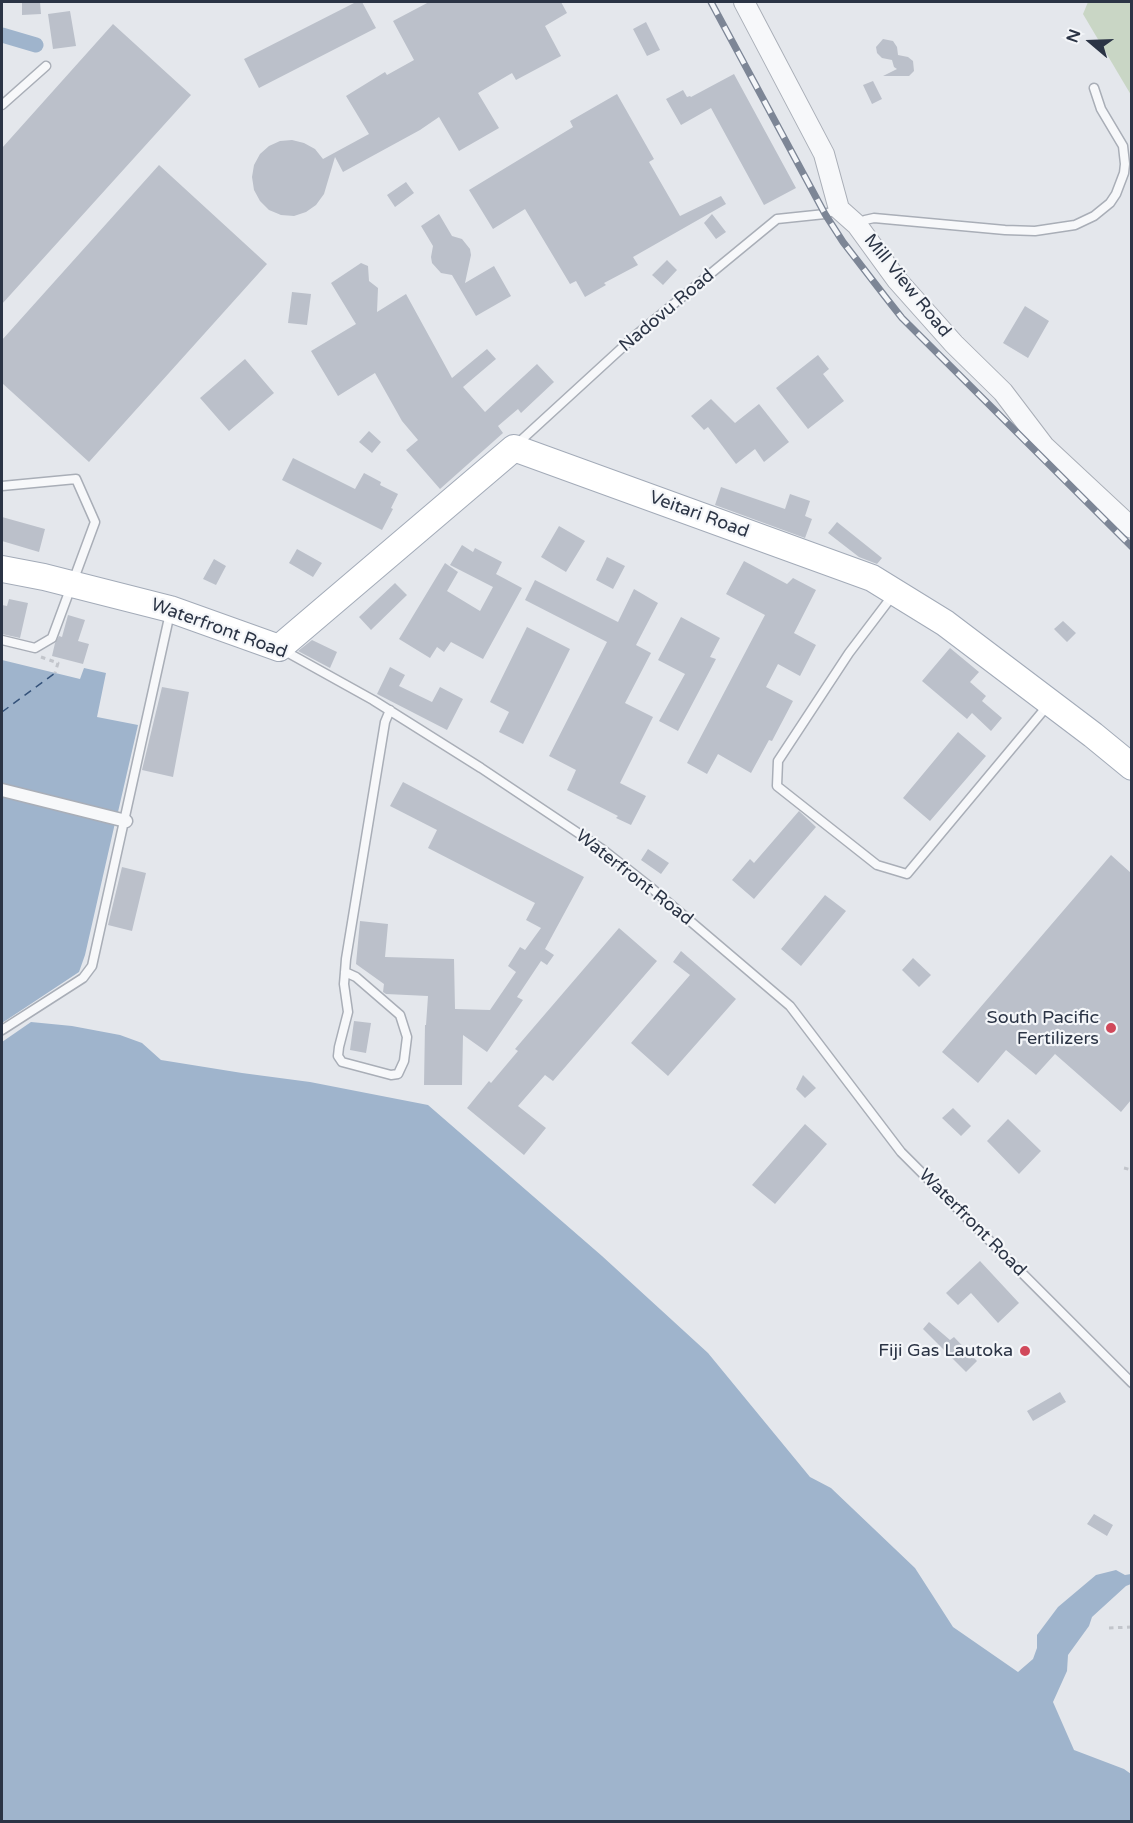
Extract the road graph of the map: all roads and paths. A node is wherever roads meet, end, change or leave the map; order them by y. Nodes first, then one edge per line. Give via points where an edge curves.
1 (744, 2) edge
2 (46, 66) dead end
3 (1094, 88) dead end
4 (2, 105) edge
5 (839, 209) junction
6 (857, 225) junction
7 (513, 448) junction
8 (2, 486) edge
9 (1131, 528) edge
10 (2, 569) edge
11 (71, 584) junction
12 (895, 593) junction
13 (170, 609) junction
14 (2, 640) edge
15 (35, 648) junction
16 (279, 648) junction
17 (55, 673) dead end
18 (1050, 702) junction
19 (390, 710) junction
20 (1131, 766) edge
21 (2, 790) edge
22 (126, 821) junction
23 (345, 972) junction
24 (2, 1030) edge
25 (1124, 1168) dead end
26 (1131, 1170) edge
27 (1131, 1383) edge
28 (1131, 1627) edge
29 (1109, 1628) dead end

1 - 5 street via 824,154
2 - 4 lane
3 - 6 lane via 1101,109 1123,146 1125,164 1116,194 1094,216 1075,225 1035,231 874,218
5 - 6 street, Mill View Road
5 - 7 lane, Nadovu Road via 777,219 636,335
6 - 9 street, Mill View Road via 897,280 1003,392 1044,446
7 - 12 main road, Veitari Road via 872,578
7 - 16 main road
8 - 11 lane via 76,479 95,522
10 - 11 main road, Waterfront Road
11 - 13 main road, Waterfront Road
11 - 15 lane via 52,638
12 - 18 main road, Veitari Road via 945,622
12 - 18 lane via 849,653 778,761 777,786 877,865 907,874
13 - 16 main road, Waterfront Road
13 - 22 lane
14 - 15 lane
15 - 17 path via 38,655 58,663
16 - 19 lane, Waterfront Road
18 - 20 main road, Veitari Road
19 - 23 lane via 375,773
19 - 27 lane, Waterfront Road via 602,849 790,1006 901,1152
21 - 22 street
22 - 24 lane via 92,966 83,978
23 - 23 lane via 400,1015 407,1037 399,1074 342,1062 338,1056 348,1012
25 - 26 path
28 - 29 path

